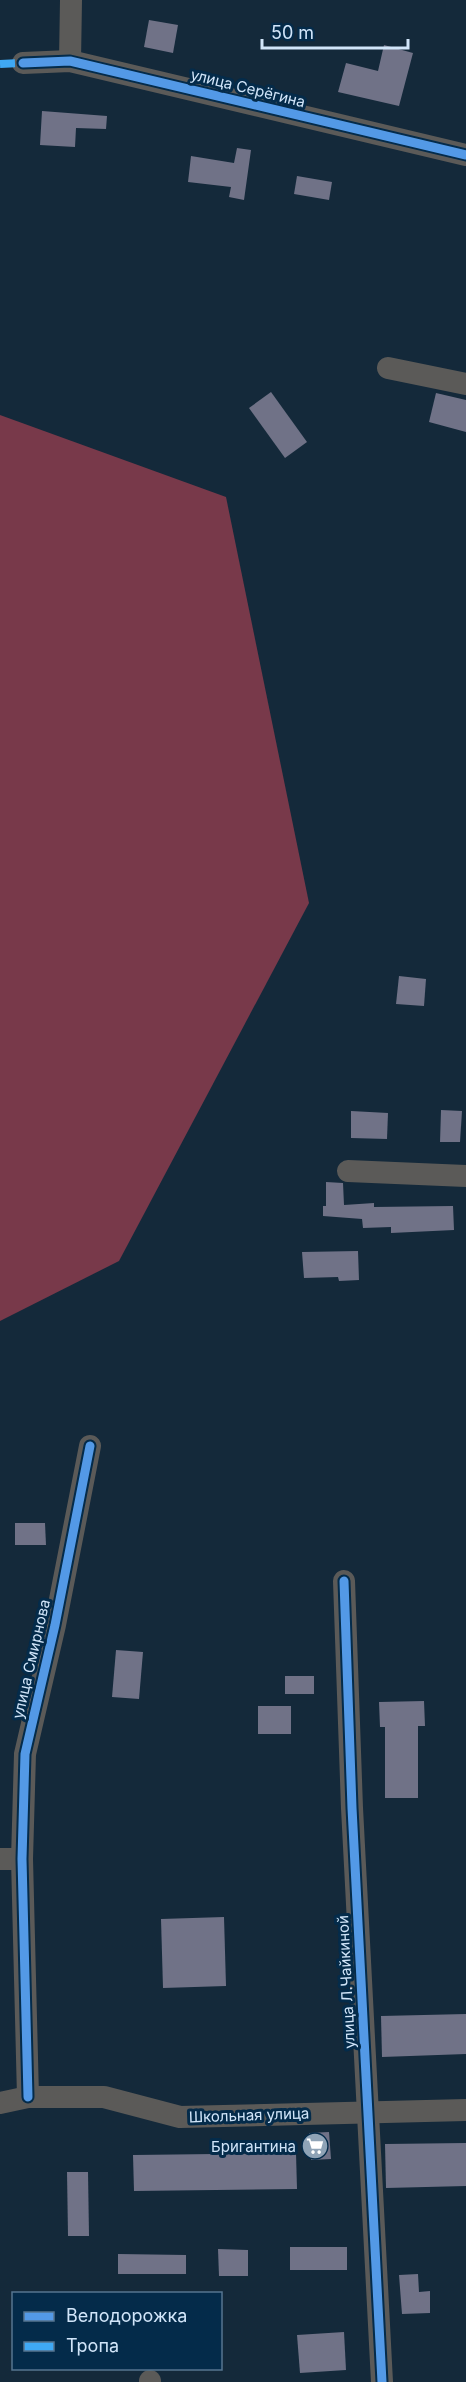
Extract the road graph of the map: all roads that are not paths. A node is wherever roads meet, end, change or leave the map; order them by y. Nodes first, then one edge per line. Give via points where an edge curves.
1 (71, 0) edge
2 (70, 60) junction
3 (22, 63) dead end
4 (466, 155) edge
5 (388, 368) dead end
6 (466, 384) edge
7 (348, 1171) dead end
8 (466, 1176) edge
9 (90, 1446) dead end
10 (344, 1581) dead end
11 (11, 1859) edge
12 (28, 2097) junction
13 (0, 2103) edge
14 (466, 2110) edge
15 (368, 2112) junction
16 (382, 2382) edge

1 - 2 street
2 - 3 street, улица Серёгина
2 - 4 street, улица Серёгина
5 - 6 street
7 - 8 street
9 - 11 street, улица Смирнова via 56,1625 25,1754
10 - 15 street, улица Л.Чайкиной
11 - 12 street, улица Смирнова
12 - 13 street, Школьная улица
12 - 15 street, Школьная улица via 104,2097 180,2117
14 - 15 street, Школьная улица
15 - 16 street, улица Л.Чайкиной

